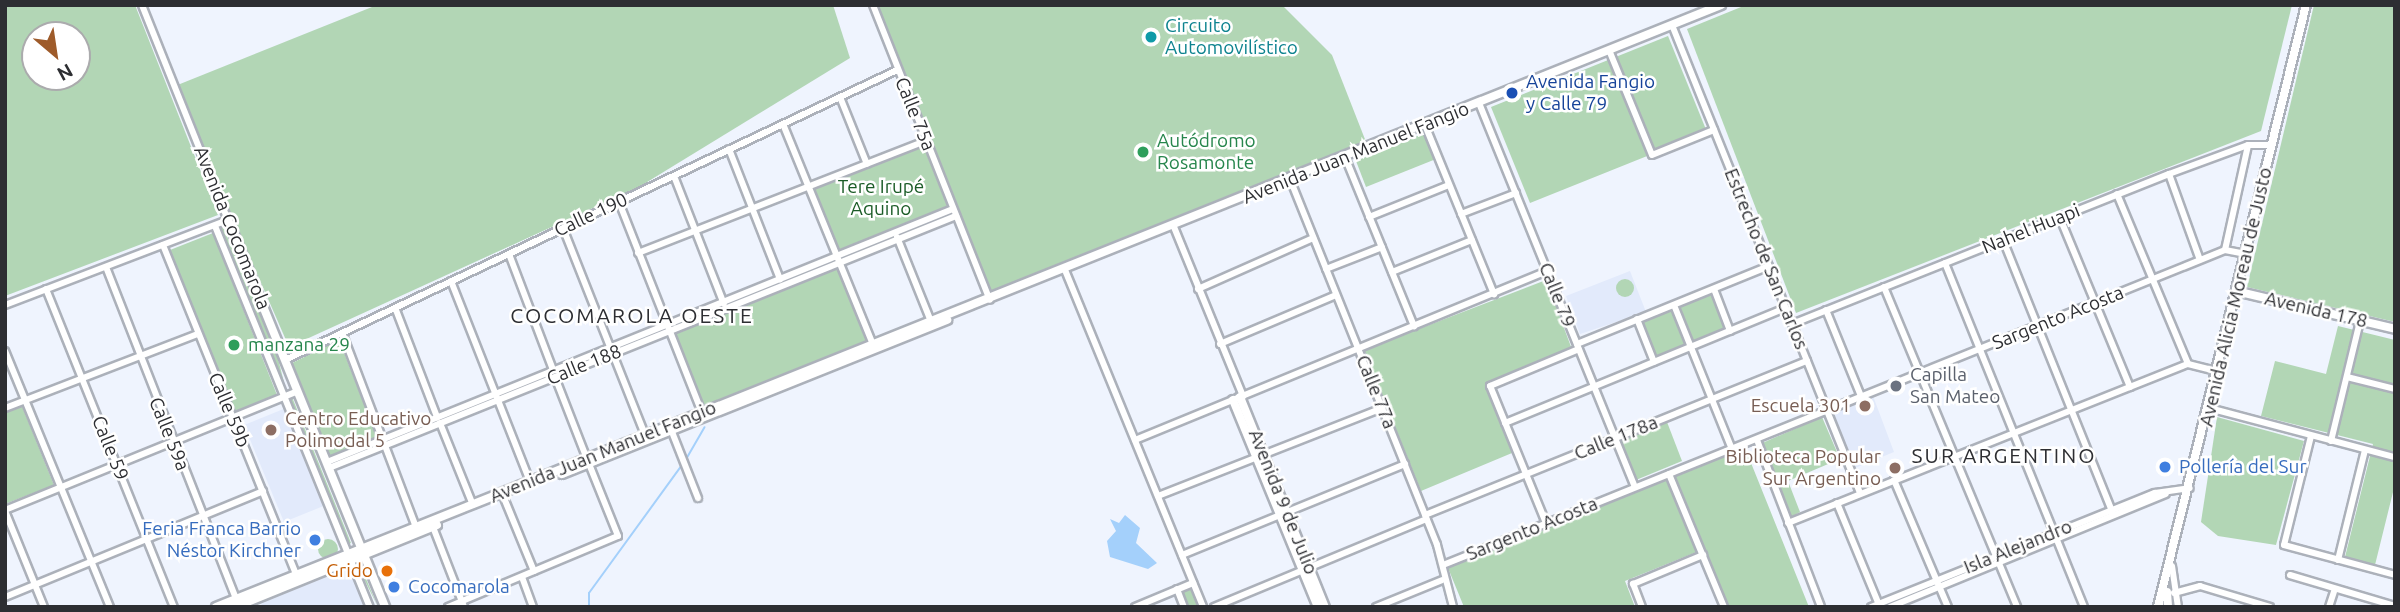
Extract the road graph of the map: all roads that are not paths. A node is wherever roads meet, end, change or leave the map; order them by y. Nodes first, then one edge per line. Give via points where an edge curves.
1 (142, 5) edge
2 (873, 5) edge
3 (1721, 5) edge
4 (2306, 5) edge
5 (1672, 25) junction
6 (1609, 50) junction
7 (897, 70) junction
8 (840, 97) junction
9 (1479, 103) junction
10 (783, 124) junction
11 (1425, 125) junction
12 (1714, 130) junction
13 (926, 141) junction
14 (2248, 145) junction
15 (2272, 145) junction
16 (729, 149) junction
17 (1345, 157) junction
18 (867, 164) junction
19 (2169, 174) junction
20 (674, 176) junction
21 (1290, 179) junction
22 (1449, 185) junction
23 (809, 187) junction
24 (1516, 193) junction
25 (2117, 194) junction
26 (619, 202) junction
27 (752, 208) junction
28 (954, 213) junction
29 (1461, 214) junction
30 (1369, 217) junction
31 (2060, 218) junction
32 (229, 220) junction
33 (215, 226) junction
34 (1174, 227) junction
35 (563, 228) junction
36 (694, 232) junction
37 (897, 236) junction
38 (1313, 238) junction
39 (1472, 240) junction
40 (2003, 240) junction
41 (163, 245) junction
42 (1382, 247) junction
43 (2225, 250) junction
44 (638, 253) junction
45 (509, 254) junction
46 (2245, 254) junction
47 (838, 259) junction
48 (2200, 260) junction
49 (1945, 263) junction
50 (1769, 266) junction
51 (106, 267) junction
52 (1326, 269) junction
53 (1065, 270) junction
54 (1548, 271) junction
55 (1392, 272) junction
56 (780, 279) junction
57 (2152, 280) junction
58 (451, 281) junction
59 (1884, 287) junction
60 (46, 289) junction
61 (1198, 289) junction
62 (1714, 289) junction
63 (2236, 291) junction
64 (1494, 294) junction
65 (1336, 295) junction
66 (990, 300) junction
67 (2095, 303) junction
68 (1674, 304) junction
69 (5, 305) edge
70 (724, 305) junction
71 (1786, 309) junction
72 (396, 310) junction
73 (1826, 310) junction
74 (1637, 319) junction
75 (2360, 321) junction
76 (932, 323) junction
77 (1792, 324) junction
78 (2039, 325) junction
79 (1414, 326) junction
80 (667, 328) junction
81 (2395, 329) edge
82 (1730, 331) junction
83 (198, 334) junction
84 (343, 335) junction
85 (1220, 344) junction
86 (1578, 346) junction
87 (873, 347) junction
88 (1691, 347) junction
89 (1982, 348) junction
90 (1358, 349) junction
91 (611, 350) junction
92 (5, 351) edge
93 (139, 356) junction
94 (285, 360) junction
95 (1807, 361) junction
96 (1654, 362) junction
97 (2188, 364) junction
98 (2217, 372) junction
99 (1918, 373) junction
100 (554, 374) junction
101 (2347, 377) junction
102 (82, 379) junction
103 (1594, 387) junction
104 (2130, 387) junction
105 (2395, 389) edge
106 (298, 391) junction
107 (1861, 396) junction
108 (284, 397) junction
109 (496, 397) junction
110 (1239, 398) junction
111 (1712, 399) junction
112 (25, 401) junction
113 (5, 408) edge
114 (1382, 408) junction
115 (2209, 408) junction
116 (1826, 410) junction
117 (2072, 411) junction
118 (703, 415) junction
119 (232, 418) junction
120 (439, 420) junction
121 (1505, 423) junction
122 (672, 432) junction
123 (2016, 433) junction
124 (645, 435) junction
125 (2311, 436) junction
126 (1616, 438) junction
127 (1135, 440) junction
128 (1756, 440) junction
129 (2331, 441) junction
130 (172, 442) junction
131 (384, 442) junction
132 (1732, 449) junction
133 (2365, 450) junction
134 (1260, 456) junction
135 (1952, 457) junction
136 (2395, 457) edge
137 (588, 461) junction
138 (117, 464) junction
139 (1405, 464) junction
140 (328, 465) junction
141 (1526, 474) junction
142 (1669, 474) junction
143 (1894, 480) junction
144 (530, 482) junction
145 (60, 487) junction
146 (1635, 487) junction
147 (2191, 487) junction
148 (263, 491) junction
149 (1860, 493) junction
150 (1158, 496) junction
151 (504, 498) junction
152 (698, 498) dead end
153 (1838, 503) junction
154 (473, 505) junction
155 (5, 511) edge
156 (2113, 513) junction
157 (1283, 514) junction
158 (202, 516) junction
159 (1426, 517) junction
160 (1546, 523) junction
161 (1788, 523) junction
162 (416, 527) junction
163 (433, 527) junction
164 (2057, 536) junction
165 (147, 539) junction
166 (363, 551) junction
167 (1182, 555) junction
168 (1703, 555) junction
169 (349, 556) junction
170 (1992, 558) junction
171 (2338, 560) junction
172 (92, 561) junction
173 (2000, 564) junction
174 (1443, 565) junction
175 (1306, 569) junction
176 (534, 571) junction
177 (296, 574) junction
178 (2290, 575) dead end
179 (2395, 575) edge
180 (522, 577) junction
181 (1442, 580) junction
182 (1193, 583) junction
183 (1938, 584) junction
184 (36, 585) junction
185 (1177, 589) junction
186 (2335, 589) junction
187 (2170, 591) junction
188 (5, 597) edge
189 (235, 603) edge
190 (463, 604) edge
191 (1879, 605) edge
192 (2395, 606) edge
193 (44, 607) edge
194 (110, 607) edge
195 (174, 607) edge
196 (216, 607) edge
197 (370, 607) edge
198 (386, 607) edge
199 (448, 607) edge
200 (533, 607) edge
201 (1135, 607) edge
202 (1184, 607) edge
203 (1203, 607) edge
204 (1214, 607) edge
205 (1318, 607) edge
206 (1325, 607) edge
207 (1376, 607) edge
208 (1452, 607) edge
209 (1642, 607) edge
210 (1724, 607) edge
211 (1821, 607) edge
212 (1871, 607) edge
213 (1890, 607) edge
214 (1948, 607) edge
215 (2017, 607) edge
216 (2084, 607) edge
217 (2158, 607) edge
218 (2168, 607) edge
219 (2178, 607) edge
220 (2270, 607) edge
221 (2329, 607) edge

1 - 32 street, Avenida Cocomarola
2 - 7 street, Calle 75a
3 - 5 main road, Avenida Juan Manuel Fangio
4 - 15 main road, Avenida Alicia Moreau de Justo
5 - 6 main road, Avenida Juan Manuel Fangio
5 - 12 street, Estrecho de San Carlos
6 - 9 main road, Avenida Juan Manuel Fangio
6 - 12 street via 1652,155
7 - 8 street, Calle 190
7 - 13 street, Calle 75a
8 - 10 street, Calle 190
8 - 18 street
9 - 11 main road, Avenida Juan Manuel Fangio
9 - 24 street, Calle 79
10 - 16 street, Calle 190
10 - 23 street
11 - 17 main road, Avenida Juan Manuel Fangio
11 - 22 street
12 - 50 street, Estrecho de San Carlos
13 - 18 street
13 - 28 street, Calle 75a
14 - 15 street, Nahel Huapi
14 - 19 street, Nahel Huapi
14 - 43 street
15 - 46 main road, Avenida Alicia Moreau de Justo
16 - 20 street, Calle 190
16 - 27 street
17 - 21 main road, Avenida Juan Manuel Fangio
17 - 30 street
18 - 23 street
19 - 25 street, Nahel Huapi
19 - 48 street
20 - 26 street, Calle 190
20 - 36 street
21 - 34 main road, Avenida Juan Manuel Fangio
21 - 38 street, Calle 77a
22 - 29 street
22 - 30 street
23 - 27 street
23 - 47 street
24 - 29 street
24 - 54 street, Calle 79
25 - 31 street, Nahel Huapi
25 - 57 street
26 - 35 street, Calle 190
26 - 44 street
27 - 36 street
27 - 56 street
28 - 37 street, Calle 188
28 - 66 street, Calle 75a
29 - 39 street
30 - 42 street
31 - 40 street, Nahel Huapi
31 - 67 street
32 - 33 street
32 - 94 main road, Avenida Cocomarola
33 - 41 street
33 - 108 street
34 - 53 main road, Avenida Juan Manuel Fangio
34 - 61 street
35 - 45 street, Calle 190
35 - 91 street
36 - 44 street
36 - 70 street
37 - 47 street, Calle 188
37 - 76 street
38 - 52 street, Calle 77a
38 - 61 street
39 - 55 street
39 - 64 street
40 - 49 street, Nahel Huapi
40 - 78 street
41 - 51 street
41 - 83 street, Calle 59b
42 - 52 street
42 - 55 street
43 - 46 street
43 - 48 street, Sargento Acosta
44 - 80 street
45 - 58 street, Calle 190
45 - 100 street
46 - 63 main road, Avenida Alicia Moreau de Justo
47 - 56 street, Calle 188
47 - 70 street, Calle 188
47 - 87 street
48 - 57 street, Sargento Acosta
49 - 59 street, Nahel Huapi
49 - 89 street
50 - 62 street
50 - 71 street, Estrecho de San Carlos
51 - 60 street
51 - 93 street, Calle 59a
52 - 65 street, Calle 77a
53 - 66 main road, Avenida Juan Manuel Fangio
53 - 127 street
54 - 64 street
54 - 86 street, Calle 79
55 - 79 street
56 - 70 street, Calle 188
57 - 67 street, Sargento Acosta
57 - 97 street
58 - 72 street, Calle 190
58 - 109 street
59 - 73 street, Nahel Huapi
59 - 99 street
60 - 69 street
60 - 102 street, Calle 59
61 - 85 street
62 - 68 street
62 - 82 street
63 - 75 main road, Avenida 178
63 - 98 main road, Avenida Alicia Moreau de Justo
64 - 79 street
65 - 85 street
65 - 90 street, Calle 77a
66 - 76 main road, Avenida Juan Manuel Fangio
67 - 78 street, Sargento Acosta
67 - 104 street
68 - 74 street
68 - 88 street
70 - 80 street, Calle 188
71 - 77 street, Estrecho de San Carlos
71 - 82 street
72 - 84 street, Calle 190
72 - 120 street
73 - 77 street, Nahel Huapi
73 - 107 street
74 - 86 street
74 - 96 street
75 - 81 main road, Avenida 178
75 - 101 street
76 - 87 main road, Avenida Juan Manuel Fangio
77 - 95 street, Estrecho de San Carlos
78 - 89 street, Sargento Acosta
78 - 117 street
79 - 90 street
80 - 91 street, Calle 188
80 - 118 street
82 - 88 street
83 - 93 street
83 - 119 street, Calle 59b
84 - 94 street, Calle 190
84 - 131 street
85 - 110 street
86 - 103 street, Calle 79
86 - 121 street via 1490,386
87 - 118 main road, Avenida Juan Manuel Fangio
88 - 96 street
88 - 111 street
89 - 99 street, Sargento Acosta
89 - 123 street
90 - 110 street
90 - 114 street, Calle 77a
91 - 100 street, Calle 188
91 - 124 street
92 - 112 street
93 - 102 street
93 - 130 street, Calle 59a
94 - 106 main road, Avenida Cocomarola
95 - 111 street, Calle 178a
95 - 116 street, Estrecho de San Carlos
96 - 103 street
97 - 98 street
97 - 104 street
98 - 115 main road, Avenida Alicia Moreau de Justo
99 - 107 street, Sargento Acosta
99 - 135 street
100 - 109 street, Calle 188
100 - 137 street
101 - 105 street
101 - 129 street
102 - 112 street
102 - 138 street, Calle 59
103 - 121 street
103 - 126 street, Calle 79
104 - 117 street
106 - 108 street
106 - 140 main road, Avenida Cocomarola
107 - 116 street, Sargento Acosta
108 - 119 street
108 - 169 street
109 - 120 street, Calle 188
109 - 144 street
110 - 127 street
110 - 134 main road, Avenida 9 de Julio
111 - 126 street, Calle 178a
111 - 132 street
112 - 113 street
112 - 145 street
114 - 134 street
114 - 139 street, Calle 77a
115 - 125 street
115 - 147 main road, Avenida Alicia Moreau de Justo
116 - 128 street, Sargento Acosta
116 - 149 street, Estrecho de San Carlos
117 - 123 street
117 - 156 street
118 - 122 main road, Avenida Juan Manuel Fangio
118 - 124 main road, Avenida Juan Manuel Fangio
119 - 130 street
119 - 148 street, Calle 59b
120 - 131 street, Calle 188
120 - 154 street
121 - 141 street
122 - 137 main road, Avenida Juan Manuel Fangio
122 - 152 street
123 - 135 street
123 - 164 street
124 - 137 main road, Avenida Juan Manuel Fangio
125 - 129 street
125 - 171 street via 2284,545
126 - 141 street, Calle 178a
126 - 146 street, Calle 79
127 - 150 street
128 - 132 street, Sargento Acosta
128 - 161 street
129 - 133 street
130 - 138 street
130 - 158 street, Calle 59a
131 - 140 street, Calle 188
131 - 162 street
132 - 142 street, Sargento Acosta
133 - 136 street
133 - 171 street
134 - 150 street
134 - 157 main road, Avenida 9 de Julio
135 - 143 street
135 - 170 street
137 - 144 main road, Avenida Juan Manuel Fangio
137 - 151 main road, Avenida Juan Manuel Fangio
137 - 176 street via 618,537
138 - 145 street
138 - 165 street, Calle 59
139 - 157 street
139 - 159 street, Calle 77a
140 - 166 main road, Avenida Cocomarola
141 - 159 street, Calle 178a
141 - 160 street
142 - 146 street, Sargento Acosta
142 - 168 street
143 - 149 street
143 - 183 street
144 - 154 main road, Avenida Juan Manuel Fangio
145 - 155 street
145 - 172 street
146 - 160 street, Sargento Acosta
147 - 156 street, Isla Alejandro
147 - 187 main road, Avenida Alicia Moreau de Justo
148 - 158 street
148 - 177 street, Calle 59b
149 - 153 street
150 - 167 street
151 - 163 main road, Avenida Juan Manuel Fangio
151 - 176 street
153 - 161 street
153 - 191 street
154 - 162 main road, Avenida Juan Manuel Fangio
155 - 184 street
156 - 164 street, Isla Alejandro
157 - 167 street
157 - 175 main road, Avenida 9 de Julio
158 - 165 street
158 - 189 street, Calle 59a
159 - 174 street, Calle 77a
159 - 175 street, Calle 178a
160 - 174 street, Sargento Acosta
161 - 211 street
162 - 166 main road, Avenida Juan Manuel Fangio
163 - 166 main road, Avenida Juan Manuel Fangio
163 - 190 street
164 - 170 street, Isla Alejandro
164 - 173 street, Isla Alejandro
164 - 216 street
165 - 172 street
165 - 195 street, Calle 59
166 - 169 main road, Avenida Juan Manuel Fangio
166 - 198 main road, Avenida Cocomarola
167 - 182 street
168 - 209 street via 1633,584
168 - 210 street
169 - 177 main road, Avenida Juan Manuel Fangio
169 - 189 main road, Avenida Juan Manuel Fangio
169 - 197 street
170 - 173 street
170 - 183 street, Isla Alejandro
171 - 179 street
172 - 184 street
172 - 194 street
173 - 183 street, Isla Alejandro
173 - 215 street
174 - 181 street, Calle 77a
175 - 204 street, Calle 178a
175 - 205 main road, Avenida 9 de Julio
175 - 206 main road, Avenida 9 de Julio
176 - 180 street
177 - 189 main road, Avenida Juan Manuel Fangio
178 - 186 street
180 - 190 street
180 - 200 street
181 - 207 street
181 - 208 street, Calle 77a
182 - 185 street
182 - 203 street
183 - 191 street, Isla Alejandro
183 - 213 street, Isla Alejandro
183 - 214 street
184 - 188 street
184 - 193 street
185 - 201 street
185 - 202 street
186 - 192 street
186 - 221 street
187 - 217 main road, Avenida Alicia Moreau de Justo
187 - 218 main road, Avenida Alicia Moreau de Justo
187 - 219 street
187 - 220 street via 2200,586
189 - 196 main road, Avenida Juan Manuel Fangio
190 - 199 street
191 - 212 street, Isla Alejandro

